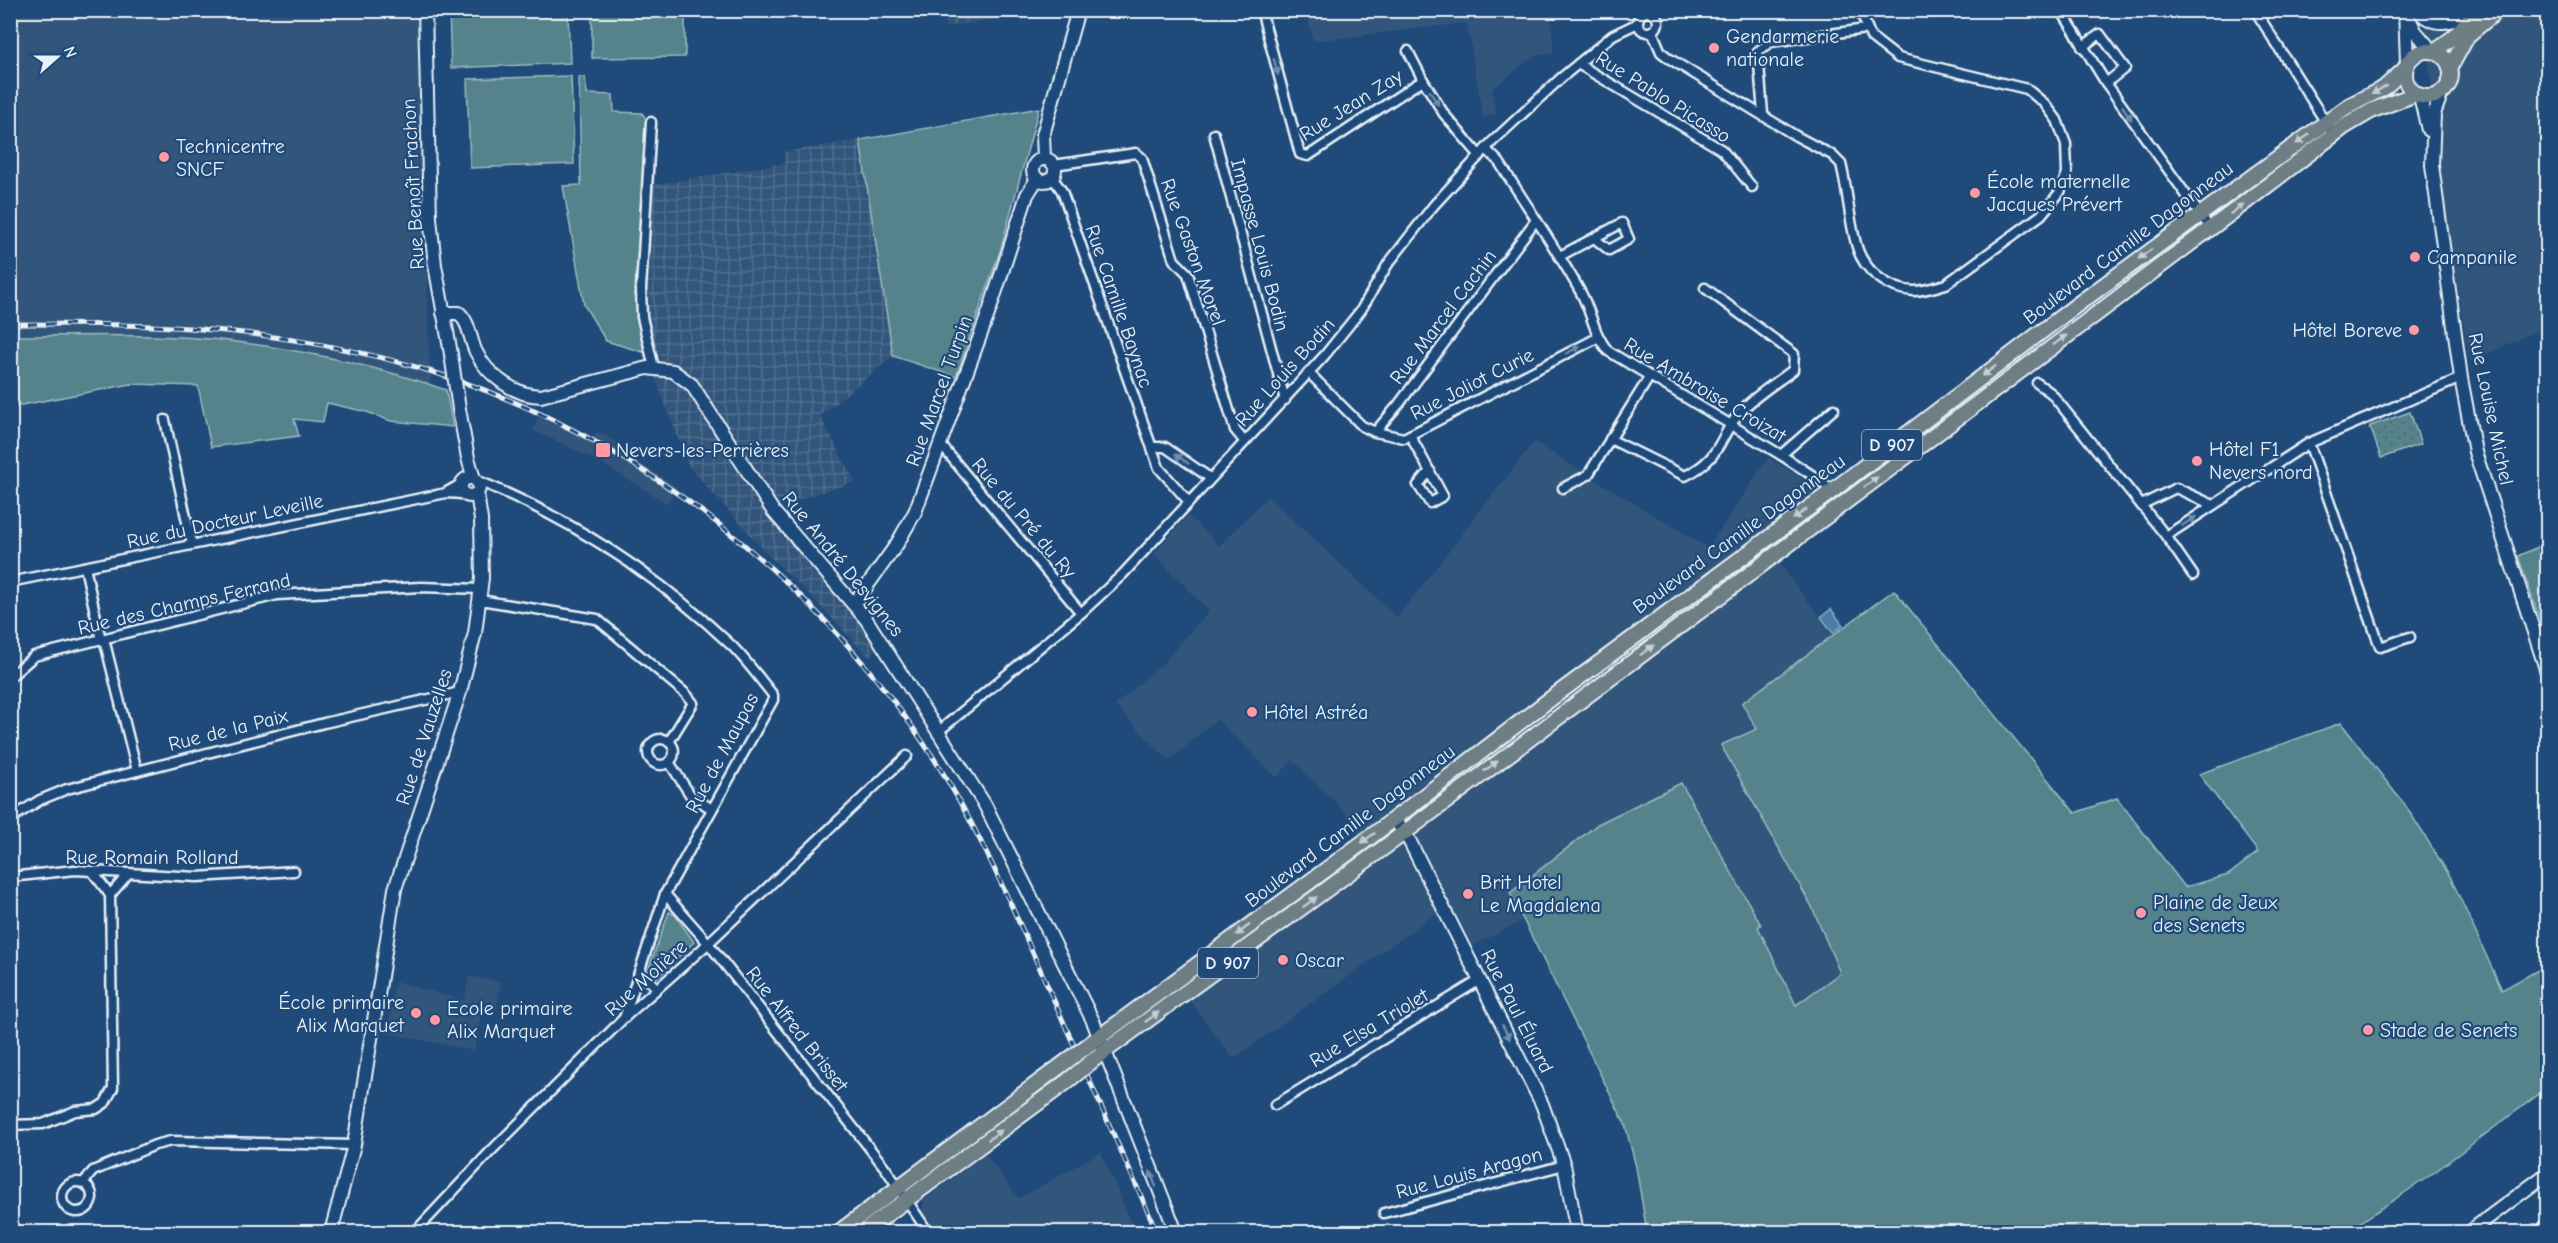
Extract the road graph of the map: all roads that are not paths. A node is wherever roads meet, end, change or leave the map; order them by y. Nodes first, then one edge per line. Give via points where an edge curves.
1 (425, 10) edge
2 (1078, 10) edge
3 (1261, 10) edge
4 (1860, 10) edge
5 (2061, 10) edge
6 (2255, 10) edge
7 (2406, 10) edge
8 (2418, 10) edge
9 (2498, 10) edge
10 (2476, 11) edge
11 (1655, 12) edge
12 (1638, 23) junction
13 (1866, 29) junction
14 (1652, 31) junction
15 (2082, 47) junction
16 (1408, 51) dead end
17 (2433, 51) junction
18 (1578, 64) junction
19 (2406, 65) junction
20 (2450, 68) junction
21 (1423, 80) junction
22 (2106, 83) junction
23 (2442, 92) junction
24 (2418, 95) junction
25 (1763, 114) junction
26 (651, 122) dead end
27 (2329, 128) junction
28 (1214, 134) dead end
29 (2431, 143) junction
30 (1483, 152) junction
31 (1050, 167) junction
32 (1037, 179) junction
33 (1752, 187) dead end
34 (2199, 214) junction
35 (1536, 220) junction
36 (2210, 228) junction
37 (1594, 238) dead end
38 (1560, 256) junction
39 (1705, 288) dead end
40 (443, 313) junction
41 (1597, 338) junction
42 (654, 368) junction
43 (1309, 373) junction
44 (1650, 376) junction
45 (2461, 378) junction
46 (2037, 383) dead end
47 (1285, 400) junction
48 (1834, 409) dead end
49 (165, 420) dead end
50 (1732, 426) junction
51 (1375, 432) junction
52 (1410, 435) junction
53 (1610, 439) junction
54 (1244, 441) junction
55 (2309, 443) junction
56 (941, 445) junction
57 (1152, 447) junction
58 (1780, 455) junction
59 (1430, 471) dead end
60 (1210, 478) junction
61 (471, 487) junction
62 (1563, 488) dead end
63 (1832, 491) junction
64 (1189, 502) junction
65 (2141, 505) junction
66 (2213, 505) junction
67 (2166, 536) junction
68 (192, 545) junction
69 (85, 567) junction
70 (2193, 575) dead end
71 (10, 582) edge
72 (480, 595) junction
73 (854, 604) junction
74 (1081, 613) junction
75 (2410, 637) dead end
76 (103, 639) junction
77 (2547, 675) edge
78 (10, 676) edge
79 (460, 692) junction
80 (939, 730) junction
81 (669, 742) junction
82 (907, 756) dead end
83 (669, 762) junction
84 (137, 771) junction
85 (712, 809) junction
86 (1394, 818) junction
87 (10, 819) edge
88 (1404, 832) junction
89 (92, 871) junction
90 (294, 871) dead end
91 (129, 873) junction
92 (10, 877) edge
93 (665, 894) junction
94 (110, 895) junction
95 (708, 943) junction
96 (639, 972) junction
97 (1480, 980) junction
98 (657, 988) junction
99 (624, 1018) junction
100 (1098, 1047) junction
101 (1062, 1076) junction
102 (1275, 1105) dead end
103 (1001, 1111) junction
104 (10, 1125) edge
105 (354, 1145) junction
106 (1564, 1165) junction
107 (2547, 1173) edge
108 (83, 1183) dead end
109 (898, 1188) junction
110 (906, 1201) junction
111 (1384, 1213) dead end
112 (331, 1233) edge
113 (415, 1233) edge
114 (839, 1233) edge
115 (855, 1233) edge
116 (863, 1233) edge
117 (928, 1233) edge
118 (1176, 1233) edge
119 (1576, 1233) edge
120 (2469, 1233) edge

1 - 40 street, Rue Benoît Frachon via 430,218
2 - 31 street via 1043,135
3 -> 21 street, Rue Jean Zay via 1300,154 1308,156
4 - 13 street
5 - 15 street
6 - 27 street
7 - 17 street via 2415,31
7 - 19 street
8 - 10 street via 2430,22 2441,23
9 - 20 main road via 2468,35
10 - 17 main road via 2454,37
11 - 12 street via 1644,12
11 - 14 street via 1658,25
12 - 14 street via 1643,31
12 - 18 street, Rue Louis Bodin via 1613,35
13 - 25 street via 1771,42 1758,51
13 - 25 street via 1871,38 1898,58 2027,89 2045,104 2057,120 2066,144 2067,173 2060,192 2041,215 1946,284 1914,291 1899,288 1881,279 1864,263 1857,248 1841,164
14 - 25 street via 1660,52
15 - 22 street
15 - 22 street via 2100,34 2125,68
16 - 21 street, Rue Jean Zay
17 - 19 main road via 2418,52
17 - 20 main road via 2447,60
18 - 30 street, Rue Louis Bodin
18 - 33 street, Rue Pablo Picasso via 1722,150
19 - 24 main road via 2406,83
19 -> 27 main road, Boulevard Camille Dagonneau / D 907 via 2385,88 2350,105
20 - 23 main road via 2449,83
21 -> 30 street, Rue Jean Zay via 1444,114
22 -> 34 street
23 - 24 main road via 2427,98
23 - 29 street, Rue Louise Michel via 2434,114
24 - 27 main road, Boulevard Camille Dagonneau / D 907
24 - 29 street, Rue Louise Michel
26 - 42 street via 641,289 642,317
27 -> 34 main road, Boulevard Camille Dagonneau / D 907
36 -> 27 main road, Boulevard Camille Dagonneau / D 907
28 - 47 street, Impasse Louis Bodin
29 - 45 street, Rue Louise Michel
30 - 35 street, Rue Ambroise Croizat via 1499,162
30 - 43 street, Rue Louis Bodin via 1434,205 1388,264 1361,310
31 - 32 street via 1047,181
31 - 32 street, Rue Marcel Turpin via 1037,160 1033,166
31 - 54 street, Rue Gaston Morel via 1136,153 1142,158 1174,260 1188,274 1235,430
31 - 57 street, Rue Camille Baynac via 1062,191
32 - 56 street, Rue Marcel Turpin via 1027,195
34 - 36 street
34 -> 63 main road, Boulevard Camille Dagonneau / D 907
35 - 38 street, Rue Ambroise Croizat
35 - 51 street, Rue Marcel Cachin
88 -> 36 main road, Boulevard Camille Dagonneau / D 907
37 - 38 street
38 - 41 street, Rue Ambroise Croizat via 1590,310
39 - 50 street via 1794,354 1793,370 1742,410
40 - 42 street via 459,313 485,368 497,379 531,396
40 - 61 street, Rue Benoît Frachon, bridge
41 - 44 street, Rue Ambroise Croizat via 1608,351
52 -> 41 street, Rue Joliot Curie
42 - 73 street, Rue André Desvignes via 673,371 692,385 773,511
43 - 47 street, Rue Louis Bodin
43 - 51 street, Rue Joliot Curie via 1362,426
44 - 50 street, Rue Ambroise Croizat
44 - 53 street
45 - 55 street
45 - 77 street, Rue Louise Michel via 2475,452
46 - 65 street via 2051,393
47 - 54 street, Rue Louis Bodin
48 - 58 street
49 - 68 street
50 - 53 street via 1717,452 1700,469 1685,476
50 - 58 street, Rue Ambroise Croizat
51 - 52 street, Rue Joliot Curie via 1404,438
52 - 59 street
53 - 62 street via 1588,475
54 - 60 street, Rue Louis Bodin
55 - 66 street
55 - 75 street via 2380,647
56 - 73 street, Rue Marcel Turpin via 915,512
56 - 74 street, Rue du Pré du Ry
60 -> 57 street via 1165,447
57 - 64 street, Rue Camille Baynac via 1159,468
58 - 63 street, Rue Ambroise Croizat
60 - 64 street, Rue Louis Bodin
61 - 68 street, Rue du Docteur Leveille
61 - 72 street, Rue de Vauzelles via 481,536
61 - 85 street, Rue de Maupas via 494,488 546,511 640,569 732,647 773,695
63 -> 86 main road, Boulevard Camille Dagonneau / D 907
64 - 74 street, Rue Louis Bodin
65 - 66 street via 2176,488
65 - 67 street
67 -> 66 street
67 - 70 street
68 - 69 street, Rue du Docteur Leveille
69 - 71 street, Rue du Docteur Leveille
69 - 76 street
72 - 76 street, Rue des Champs Ferrand via 421,587 277,596
72 - 79 street, Rue de Vauzelles
72 - 81 street, Rue des Champs Ferrand via 597,619 693,703
73 - 80 street, Rue André Desvignes
74 - 80 street, Rue Louis Bodin
76 - 78 street, Rue des Champs Ferrand via 34,656
76 - 84 street
79 - 84 street, Rue de la Paix
79 - 105 street, Rue de Vauzelles via 395,889
80 - 100 street, Rue André Desvignes via 985,805
81 - 83 street via 674,752
81 - 83 street via 657,740 649,750 653,762
82 - 95 street, Rue Molière
83 - 85 street via 691,796
84 - 87 street, Rue de la Paix via 67,789
85 - 93 street, Rue de Maupas
86 - 88 street, Rue Paul Éluard
86 -> 100 main road, Boulevard Camille Dagonneau / D 907
88 - 97 street, Rue Paul Éluard
100 -> 88 main road, Boulevard Camille Dagonneau / D 907
89 - 91 street, Rue Romain Rolland
89 - 92 street, Rue Romain Rolland
89 - 94 street
90 - 91 street, Rue Romain Rolland via 197,877
91 - 94 street
93 - 95 street, Rue Alfred Brisset
93 - 96 street, Rue de Maupas
94 - 104 street via 113,1088 105,1103 96,1109 75,1111 44,1124
95 - 98 street, Rue Molière
95 - 109 street, Rue Alfred Brisset
96 - 98 street
96 - 99 street, Rue de Maupas
97 - 102 street, Rue Elsa Triolet
97 -> 106 street, Rue Paul Éluard via 1542,1104
98 - 99 street, Rue Molière
99 - 113 street, Rue Molière
100 - 101 main road, D 907, bridge
118 -> 100 street, Rue André Desvignes
101 - 103 main road, D 907
110 -> 101 main road, D 907 via 1039,1103
103 - 109 main road, D 907
103 - 110 street via 983,1130 911,1185
105 - 108 street via 171,1141 93,1171
105 - 112 street, Rue de Vauzelles
106 - 111 street, Rue Louis Aragon
106 - 119 street, Rue Paul Éluard
107 - 120 street
109 - 110 street, Rue Alfred Brisset
109 - 114 main road, D 907
109 - 115 street via 895,1202
110 - 116 main road, D 907
110 - 117 street, Rue Alfred Brisset

